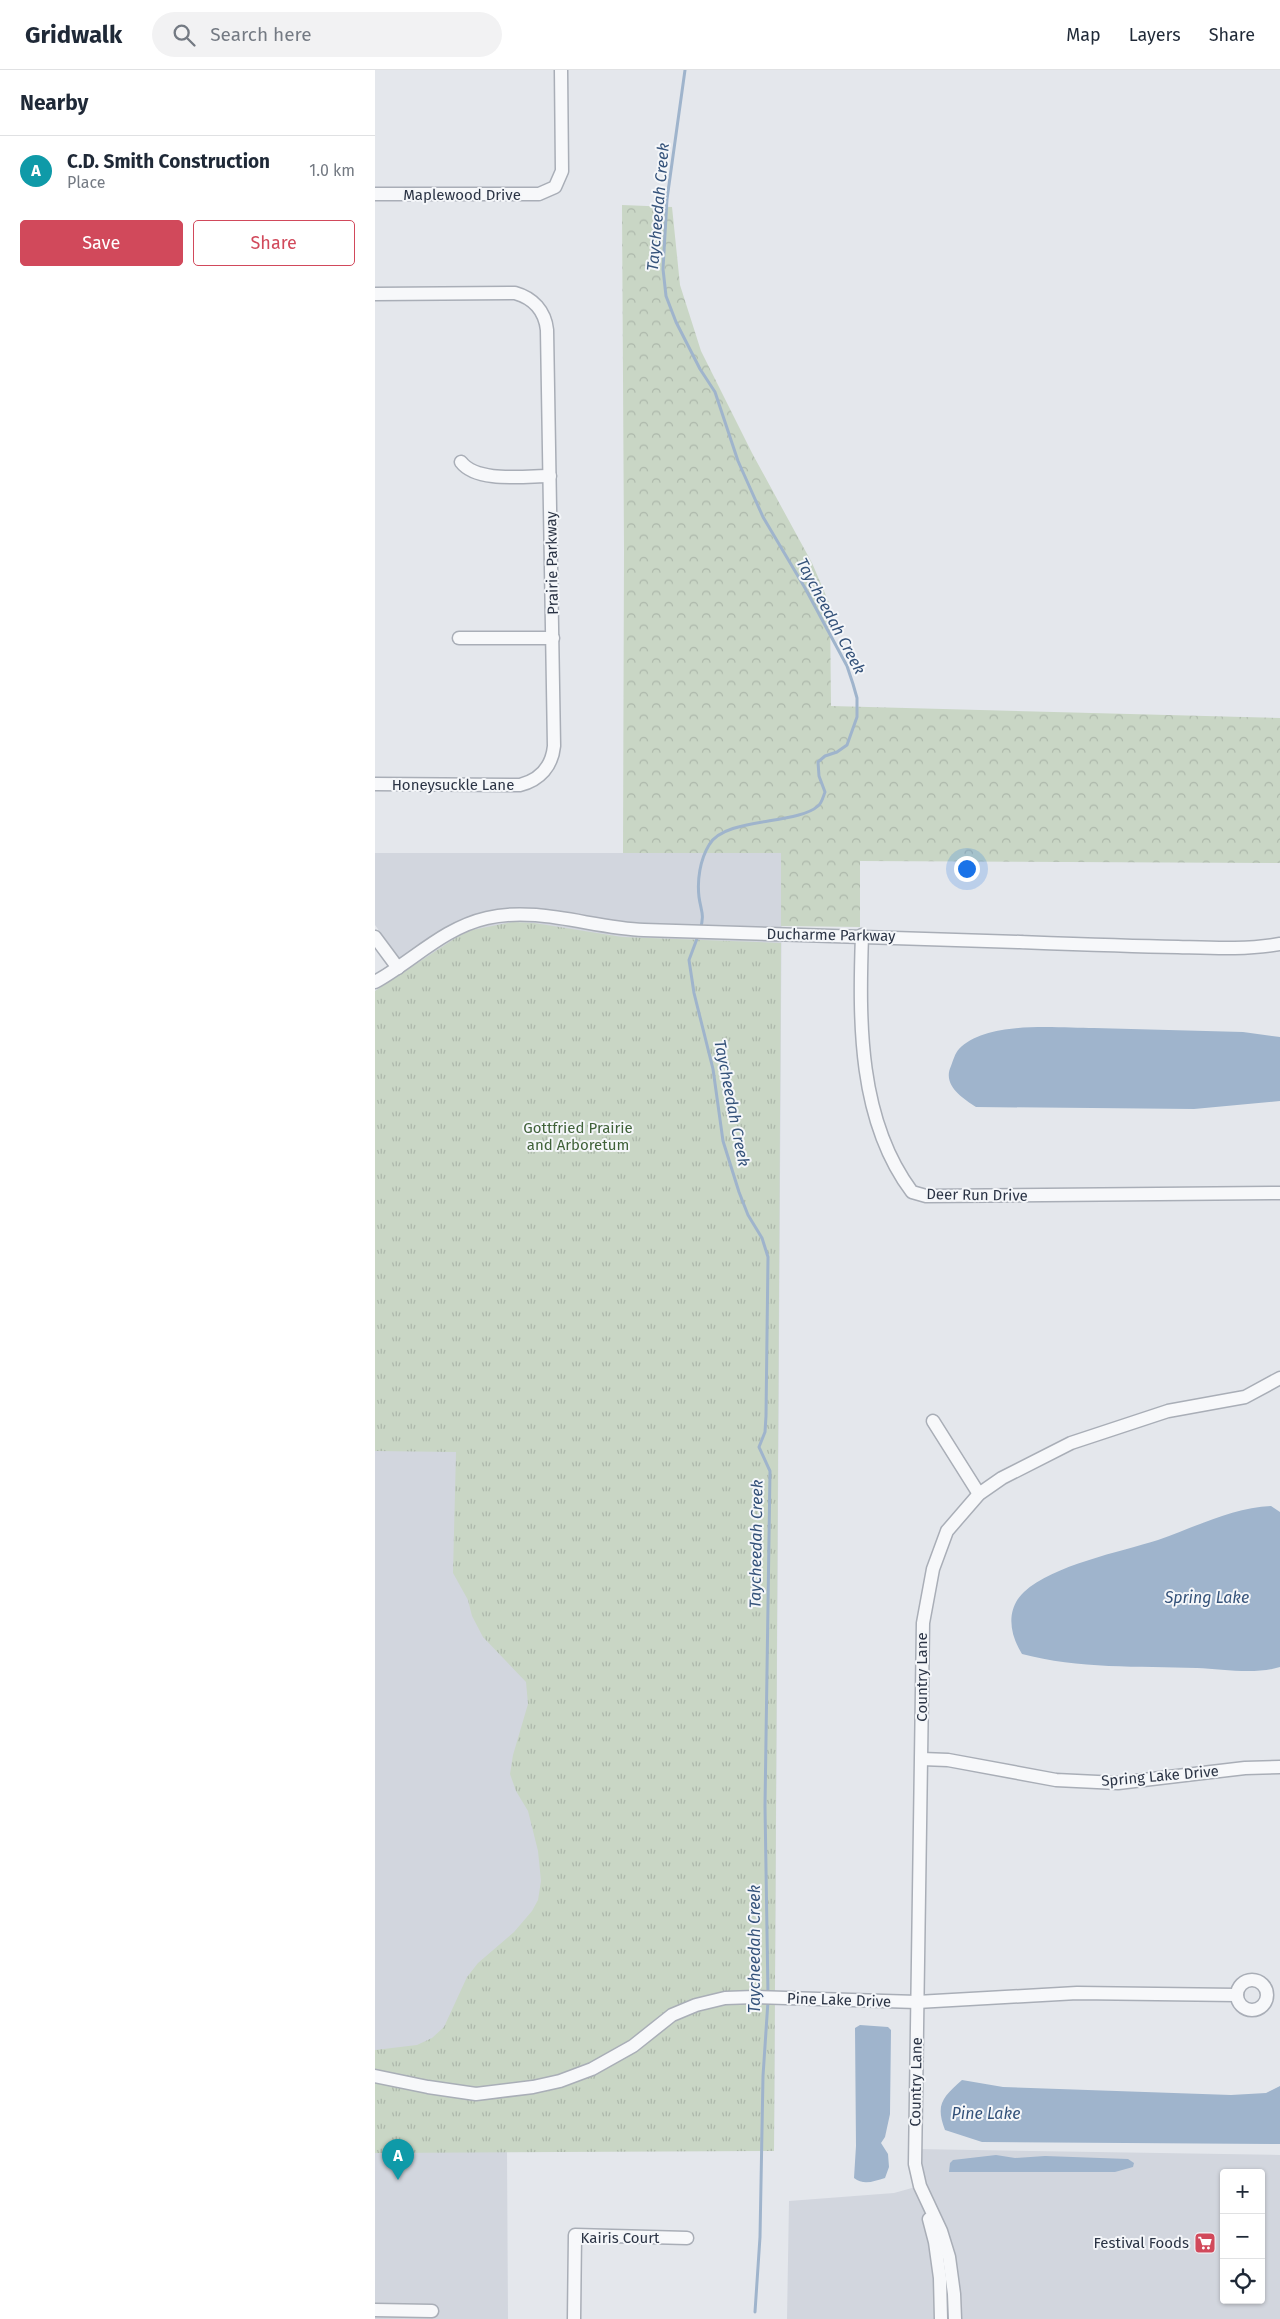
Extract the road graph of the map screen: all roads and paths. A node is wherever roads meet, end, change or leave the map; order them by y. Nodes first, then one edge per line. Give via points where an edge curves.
1 (561, 70) edge
2 (375, 194) edge
3 (375, 294) edge
4 (461, 462) dead end
5 (550, 476) junction
6 (459, 638) dead end
7 (553, 638) junction
8 (531, 782) joint
9 (375, 784) edge
10 (862, 935) junction
11 (375, 937) edge
12 (1280, 944) edge
13 (398, 968) junction
14 (375, 982) edge
15 (1280, 1193) edge
16 (1280, 1378) edge
17 (933, 1422) dead end
18 (979, 1494) junction
19 (922, 1759) junction
20 (1280, 1767) edge
21 (1237, 1995) dead end
22 (917, 2002) junction
23 (375, 2076) edge
24 (925, 2200) junction
25 (687, 2238) dead end
26 (375, 2310) edge
27 (432, 2311) dead end
28 (574, 2319) edge
29 (941, 2319) edge
30 (955, 2319) edge

1 - 2 street, Maplewood Drive via 562,171 558,184 549,191 509,195
3 - 5 street, Prairie Parkway via 515,293 530,299 540,309 547,335
4 - 5 street via 468,470 480,475
5 - 7 street, Prairie Parkway
6 - 7 street
7 - 8 street, Prairie Parkway via 553,751 546,769
8 - 9 street, Honeysuckle Lane via 513,786
10 - 12 street, Ducharme Parkway via 1254,949
10 - 13 street, Ducharme Parkway via 687,932 605,927 533,915 498,916 454,929
10 - 15 street, Deer Run Drive via 861,1026 873,1103 883,1142 912,1192 926,1196
11 - 13 street
13 - 14 street, Ducharme Parkway
16 - 18 street, Country Lane via 1245,1396 1168,1411 1071,1443 1001,1478
17 - 18 street
18 - 19 street, Country Lane via 947,1530 933,1569 923,1623
19 - 20 street, Spring Lake Drive via 983,1765 1056,1780 1117,1783
19 - 22 street, Country Lane
21 - 22 street, Pine Lake Drive via 1077,1993
22 - 23 street, Pine Lake Drive via 725,1998 673,2015 633,2046 592,2069 533,2087 476,2094
22 - 24 street, Country Lane via 915,2164
24 - 29 street, Country Lane via 940,2278
24 - 30 street, Country Lane via 941,2231 949,2257
25 - 28 street, Kairis Court via 575,2235
26 - 27 street

